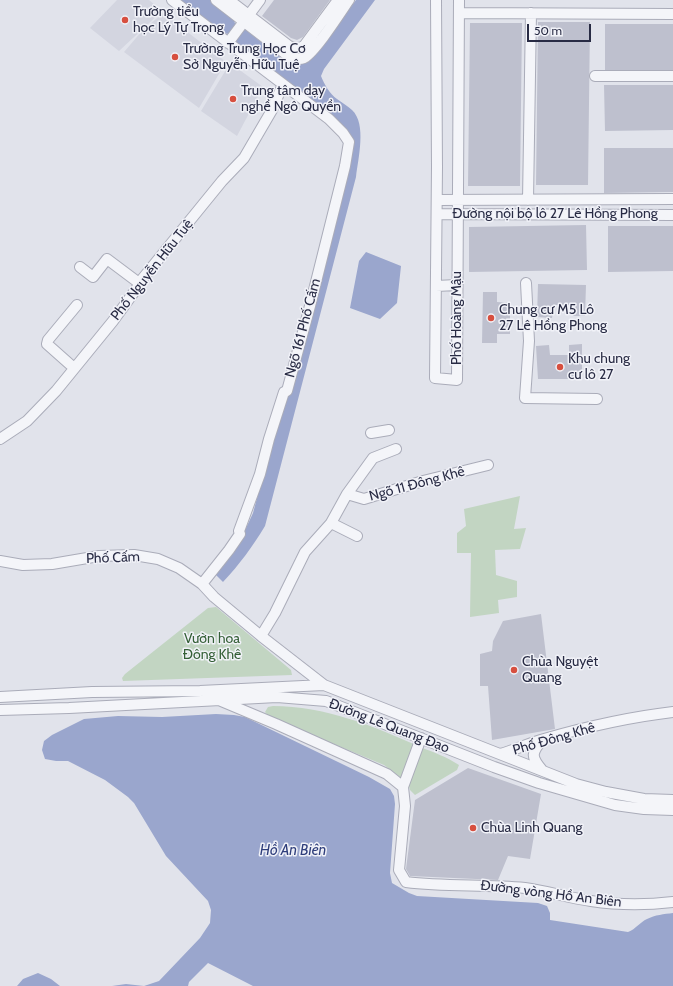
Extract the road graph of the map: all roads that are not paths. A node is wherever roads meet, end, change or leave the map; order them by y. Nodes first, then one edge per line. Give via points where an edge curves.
1 (172, 0) edge
2 (216, 0) edge
3 (229, 0) edge
4 (260, 0) edge
5 (338, 0) edge
6 (349, 0) edge
7 (436, 0) edge
8 (459, 0) edge
9 (459, 12) junction
10 (531, 13) junction
11 (673, 14) edge
12 (246, 18) junction
13 (228, 43) junction
14 (595, 76) dead end
15 (673, 76) edge
16 (283, 84) junction
17 (673, 199) edge
18 (437, 200) junction
19 (458, 200) junction
20 (528, 200) junction
21 (437, 214) junction
22 (458, 214) junction
23 (673, 215) edge
24 (80, 267) dead end
25 (139, 283) junction
26 (526, 283) dead end
27 (457, 285) junction
28 (436, 286) junction
29 (77, 305) dead end
30 (74, 368) junction
31 (597, 399) dead end
32 (389, 430) dead end
33 (370, 433) dead end
34 (0, 439) edge
35 (396, 449) dead end
36 (488, 465) dead end
37 (347, 494) junction
38 (331, 523) junction
39 (357, 536) dead end
40 (0, 561) edge
41 (202, 584) junction
42 (214, 596) joint
43 (261, 636) junction
44 (324, 685) junction
45 (200, 691) junction
46 (0, 697) edge
47 (219, 700) junction
48 (326, 701) junction
49 (0, 710) edge
50 (673, 712) edge
51 (421, 738) junction
52 (543, 740) junction
53 (500, 754) junction
54 (494, 767) junction
55 (542, 770) junction
56 (403, 788) junction
57 (673, 800) edge
58 (673, 810) edge
59 (673, 902) edge

1 - 13 street
2 - 12 street
3 - 12 street
4 - 12 street
5 - 12 street via 300,48 289,46
6 - 12 street via 316,46 298,60 291,58
7 - 18 street, Phố Hoàng Mậu
8 - 9 street, Phố Hoàng Mậu
9 - 10 street
9 - 19 street, Phố Hoàng Mậu
10 - 11 street
10 - 20 street
12 - 13 street
13 - 16 street
14 - 15 street
16 - 25 street, Phố Nguyễn Hữu Tuệ via 272,110 244,158 222,181
16 - 41 street, Ngõ 161 Phố Cấm via 329,119 349,142 288,393 246,530 240,534
17 - 20 street
18 - 19 street
18 - 21 street, Phố Hoàng Mậu
19 - 20 street
19 - 22 street, Phố Hoàng Mậu
21 - 22 street, Đường nội bộ lô 27 Lê Hồng Phong
21 - 28 street, Phố Hoàng Mậu
22 - 23 street, Đường nội bộ lô 27 Lê Hồng Phong
22 - 27 street, Phố Hoàng Mậu
24 - 25 street via 93,277 107,260
25 - 30 street, Phố Nguyễn Hữu Tuệ
26 - 31 street via 529,341 525,398
27 - 28 street
27 - 28 street, Phố Hoàng Mậu via 456,380 436,378
29 - 30 street via 47,344
30 - 34 street, Phố Nguyễn Hữu Tuệ via 27,421
32 - 33 street
35 - 37 street via 373,458
36 - 37 street, Ngõ 11 Đông Khê via 364,499
37 - 38 street
38 - 39 street
38 - 43 street via 305,552
40 - 41 street, Phố Cấm via 23,565 52,564 99,556 134,554 158,559 179,568
41 - 42 street, Phố Cấm
42 - 43 street, Phố Đông Khê
43 - 44 street, Phố Đông Khê
44 - 45 street, Đường Lê Quang Đạo
44 - 48 street
44 - 53 street, Phố Đông Khê
45 - 46 street, Đường Lê Quang Đạo via 92,692
45 - 47 street
47 - 48 street, Đường Lê Quang Đạo via 277,697
47 - 49 street, Đường Lê Quang Đạo
47 - 56 street via 386,774
48 - 51 street, Đường Lê Quang Đạo
50 - 52 street, Phố Đông Khê via 647,715
51 - 54 street, Đường Lê Quang Đạo
51 - 56 street, Đường vòng Hồ An Biên
52 - 53 street, Phố Đông Khê
52 - 55 street via 533,754 534,761
53 - 54 street
53 - 55 street
54 - 58 street, Đường Lê Quang Đạo via 615,805
55 - 57 street via 576,784 606,792 651,800
56 - 59 street, Đường vòng Hồ An Biên via 405,806 399,870 406,882 526,888 598,902

